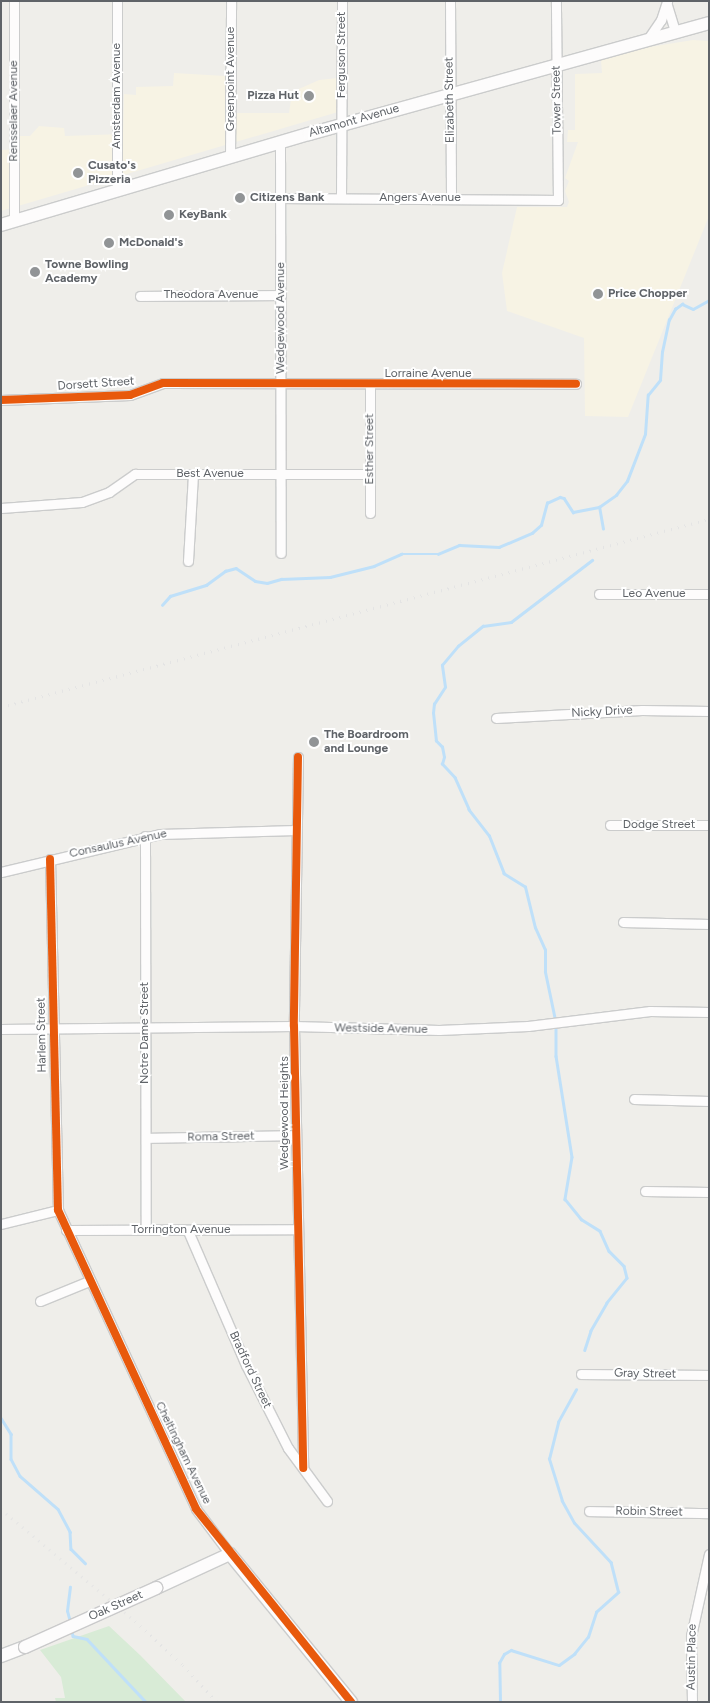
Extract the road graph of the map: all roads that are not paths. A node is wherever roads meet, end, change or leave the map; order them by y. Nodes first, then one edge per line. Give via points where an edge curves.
1 (14, 1) edge
2 (117, 1) edge
3 (231, 1) edge
4 (342, 1) edge
5 (450, 1) edge
6 (556, 1) edge
7 (667, 3) edge
8 (709, 23) edge
9 (675, 31) junction
10 (648, 38) junction
11 (557, 64) junction
12 (450, 93) junction
13 (342, 125) junction
14 (280, 142) junction
15 (230, 157) junction
16 (117, 190) junction
17 (282, 198) junction
18 (341, 198) junction
19 (451, 199) junction
20 (558, 200) joint
21 (14, 221) junction
22 (1, 225) edge
23 (281, 295) junction
24 (140, 296) dead end
25 (281, 383) junction
26 (576, 384) dead end
27 (370, 386) junction
28 (1, 400) edge
29 (193, 474) junction
30 (281, 474) junction
31 (369, 474) junction
32 (1, 508) edge
33 (370, 513) dead end
34 (281, 554) dead end
35 (188, 561) dead end
36 (599, 594) dead end
37 (709, 594) edge
38 (709, 711) edge
39 (496, 718) dead end
40 (298, 757) dead end
41 (610, 825) dead end
42 (709, 825) edge
43 (296, 830) junction
44 (145, 836) junction
45 (50, 858) junction
46 (1, 872) edge
47 (623, 922) dead end
48 (709, 924) edge
49 (709, 1012) edge
50 (294, 1026) junction
51 (146, 1027) junction
52 (1, 1028) edge
53 (53, 1028) junction
54 (634, 1099) dead end
55 (709, 1101) edge
56 (296, 1135) junction
57 (146, 1138) junction
58 (645, 1191) dead end
59 (709, 1192) edge
60 (58, 1210) junction
61 (3, 1223) edge
62 (296, 1229) junction
63 (66, 1230) junction
64 (146, 1230) junction
65 (188, 1230) junction
66 (89, 1281) junction
67 (40, 1301) dead end
68 (581, 1374) dead end
69 (709, 1375) edge
70 (303, 1468) junction
71 (327, 1501) dead end
72 (589, 1511) dead end
73 (709, 1513) edge
74 (230, 1554) junction
75 (709, 1554) edge
76 (1, 1656) edge
77 (351, 1702) edge
78 (692, 1702) edge

1 - 21 street, Rensselaer Avenue
2 - 16 street, Amsterdam Avenue
3 - 15 street, Greenpoint Avenue
4 - 13 street, Ferguson Street
5 - 12 street, Elizabeth Street
6 - 11 street, Tower Street
7 - 9 street
7 - 10 street
8 - 9 main road, Altamont Avenue
9 - 10 main road, Altamont Avenue
10 - 11 main road, Altamont Avenue
11 - 12 main road, Altamont Avenue
11 - 20 street, Tower Street
12 - 13 main road, Altamont Avenue
12 - 19 street, Elizabeth Street
13 - 14 main road, Altamont Avenue
13 - 18 street, Ferguson Street
14 - 15 main road, Altamont Avenue
14 - 17 street, Wedgewood Avenue
15 - 16 main road, Altamont Avenue
16 - 21 main road, Altamont Avenue
17 - 18 street, Angers Avenue
17 - 23 street, Wedgewood Avenue
18 - 19 street, Angers Avenue
19 - 20 street, Angers Avenue
21 - 22 main road, Altamont Avenue
23 - 24 street, Theodora Avenue
23 - 25 street, Wedgewood Avenue
25 - 27 street, Lorraine Avenue
25 - 28 street, Dorsett Street via 163,383 130,395
25 - 30 street, Wedgewood Avenue
26 - 27 street, Lorraine Avenue
27 - 31 street, Esther Street
29 - 30 street, Best Avenue
29 - 32 street, Best Avenue via 135,474 109,492 82,502
29 - 35 street
30 - 31 street, Best Avenue
30 - 34 street, Wedgewood Avenue
31 - 33 street, Esther Street
36 - 37 street, Leo Avenue
38 - 39 street, Nicky Drive via 642,710
40 - 43 street, Wedgewood Heights
41 - 42 street, Dodge Street
43 - 44 street, Consaulus Avenue via 175,832
43 - 50 street, Wedgewood Heights
44 - 45 street, Consaulus Avenue
44 - 51 street, Notre Dame Street
45 - 46 street, Consaulus Avenue
45 - 53 street, Harlem Street
47 - 48 street
49 - 50 street, Westside Avenue via 650,1011 550,1023 439,1030
50 - 51 street, Westside Avenue
50 - 56 street, Wedgewood Heights
51 - 53 street, Westside Avenue
51 - 57 street, Notre Dame Street
52 - 53 street, Westside Avenue
53 - 60 street, Harlem Street
54 - 55 street
56 - 57 street, Roma Street
56 - 62 street, Wedgewood Heights
57 - 64 street, Notre Dame Street
58 - 59 street
60 - 61 street
60 - 63 street, Cheltingham Avenue
62 - 65 street, Torrington Avenue
62 - 70 street, Wedgewood Heights
63 - 64 street, Torrington Avenue
63 - 66 street, Cheltingham Avenue
64 - 65 street, Torrington Avenue
65 - 70 street, Bradford Street via 246,1366 288,1448
66 - 67 street
66 - 74 street, Cheltingham Avenue via 196,1509
68 - 69 street, Gray Street
70 - 71 street, Bradford Street
72 - 73 street, Robin Street
74 - 76 main road, Oak Street, bridge
74 - 77 main road, Cheltingham Avenue
75 - 78 street, Austin Place via 691,1636

